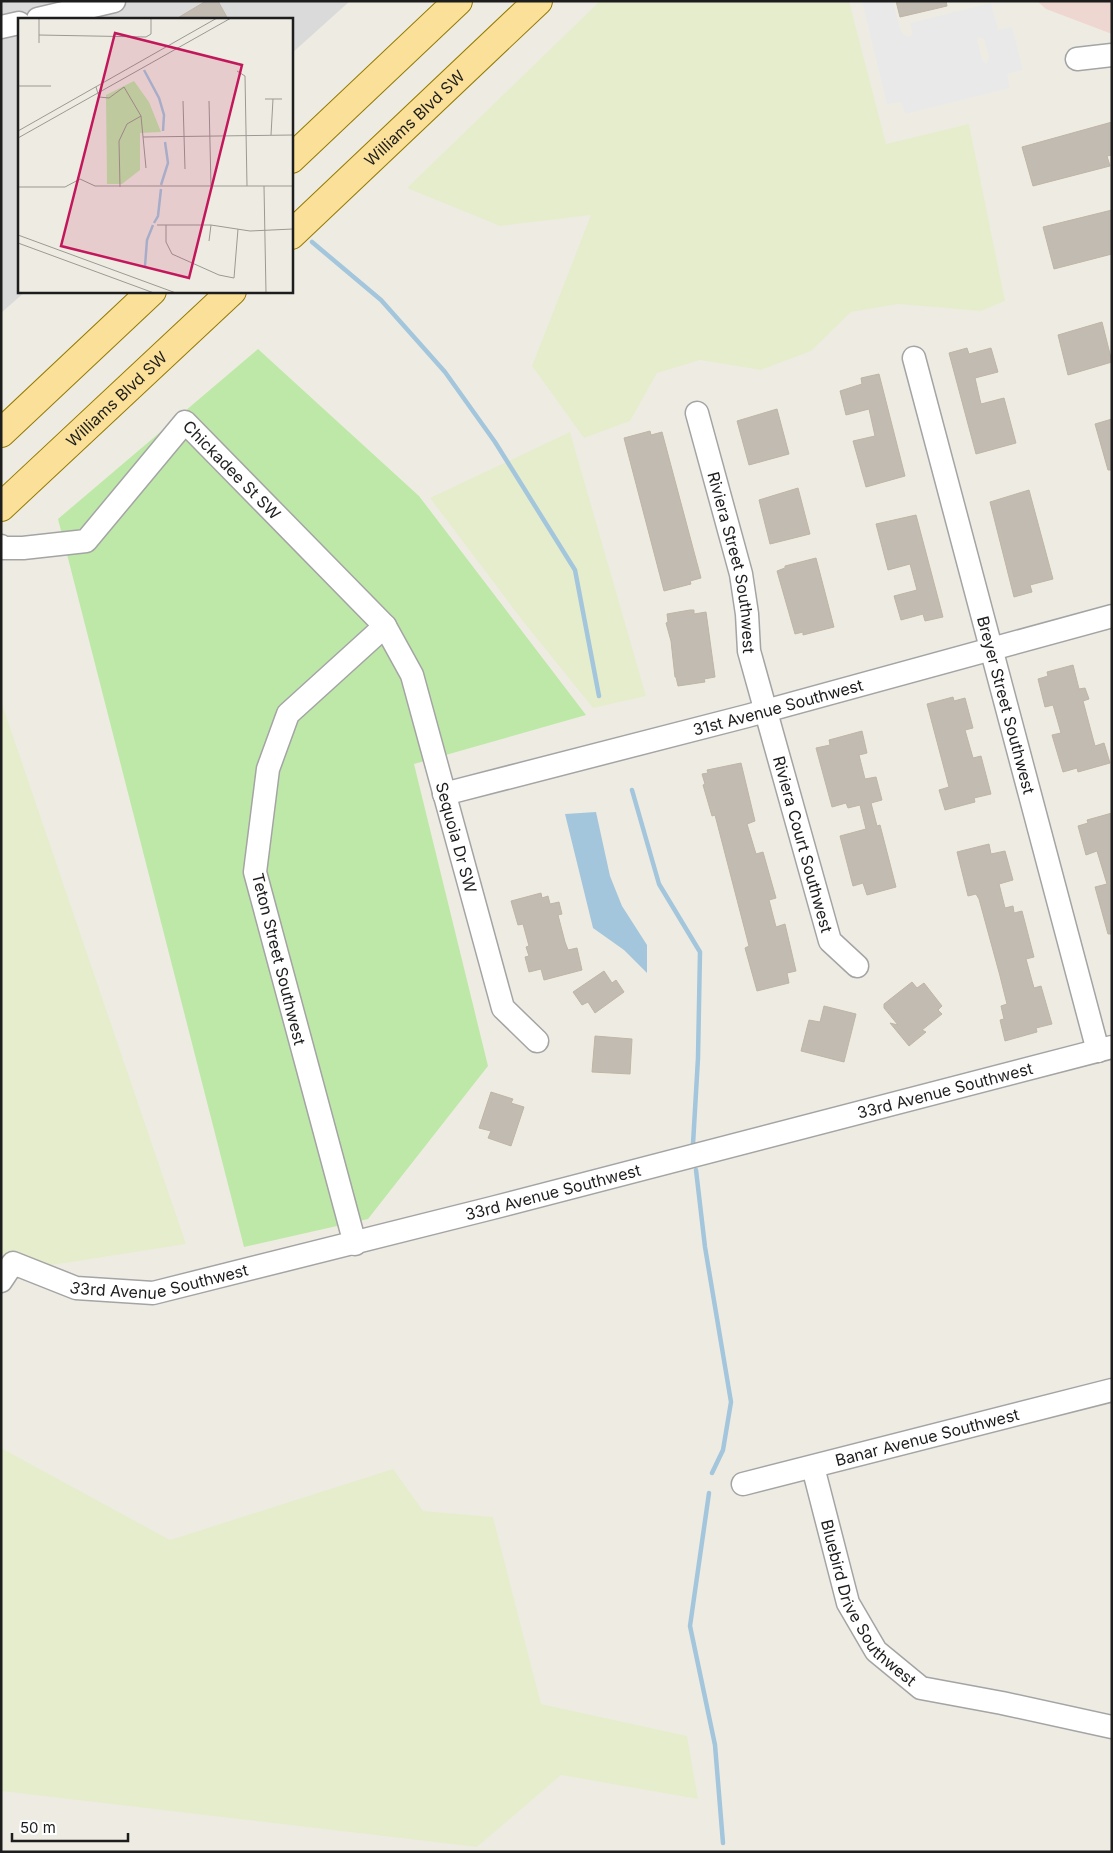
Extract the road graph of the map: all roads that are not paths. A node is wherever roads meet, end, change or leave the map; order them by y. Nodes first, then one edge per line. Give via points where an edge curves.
1 (114, 1) edge
2 (458, 1) edge
3 (538, 1) edge
4 (42, 18) edge
5 (18, 23) edge
6 (1, 27) edge
7 (1112, 55) edge
8 (1077, 59) dead end
9 (292, 158) edge
10 (292, 234) edge
11 (151, 292) edge
12 (231, 292) edge
13 (914, 358) dead end
14 (697, 412) dead end
15 (1, 433) edge
16 (1, 507) edge
17 (1, 546) edge
18 (1112, 616) edge
19 (385, 626) junction
20 (992, 649) junction
21 (766, 711) junction
22 (444, 794) junction
23 (857, 966) dead end
24 (537, 1041) dead end
25 (1105, 1049) edge
26 (354, 1244) junction
27 (1, 1280) edge
28 (1112, 1390) edge
29 (813, 1467) junction
30 (744, 1484) dead end
31 (1112, 1727) edge

1 - 4 street
2 - 9 main road
3 - 10 main road, Williams Blvd SW
5 - 6 street
7 - 8 street
11 - 15 main road
12 - 16 main road, Williams Blvd SW
13 - 20 street, Breyer Street Southwest
14 - 21 street, Riviera Street Southwest via 741,574 749,651
17 - 19 street, Chickadee St SW via 23,548 86,541 184,422
18 - 20 street, 31st Avenue Southwest
19 - 22 street, Sequoia Dr SW via 412,675
19 - 26 street, Teton Street Southwest via 288,714 268,768 255,872
20 - 21 street, 31st Avenue Southwest
20 - 25 street, Breyer Street Southwest
21 - 22 street, 31st Avenue Southwest
21 - 23 street, Riviera Court Southwest via 830,941
22 - 24 street, Sequoia Dr SW via 503,1008
25 - 26 street, 33rd Avenue Southwest
26 - 27 street, 33rd Avenue Southwest via 153,1293 76,1288 13,1263
28 - 29 street, Banar Avenue Southwest
29 - 30 street, Banar Avenue Southwest
29 - 31 street, Bluebird Drive Southwest via 848,1603 876,1650 921,1688

